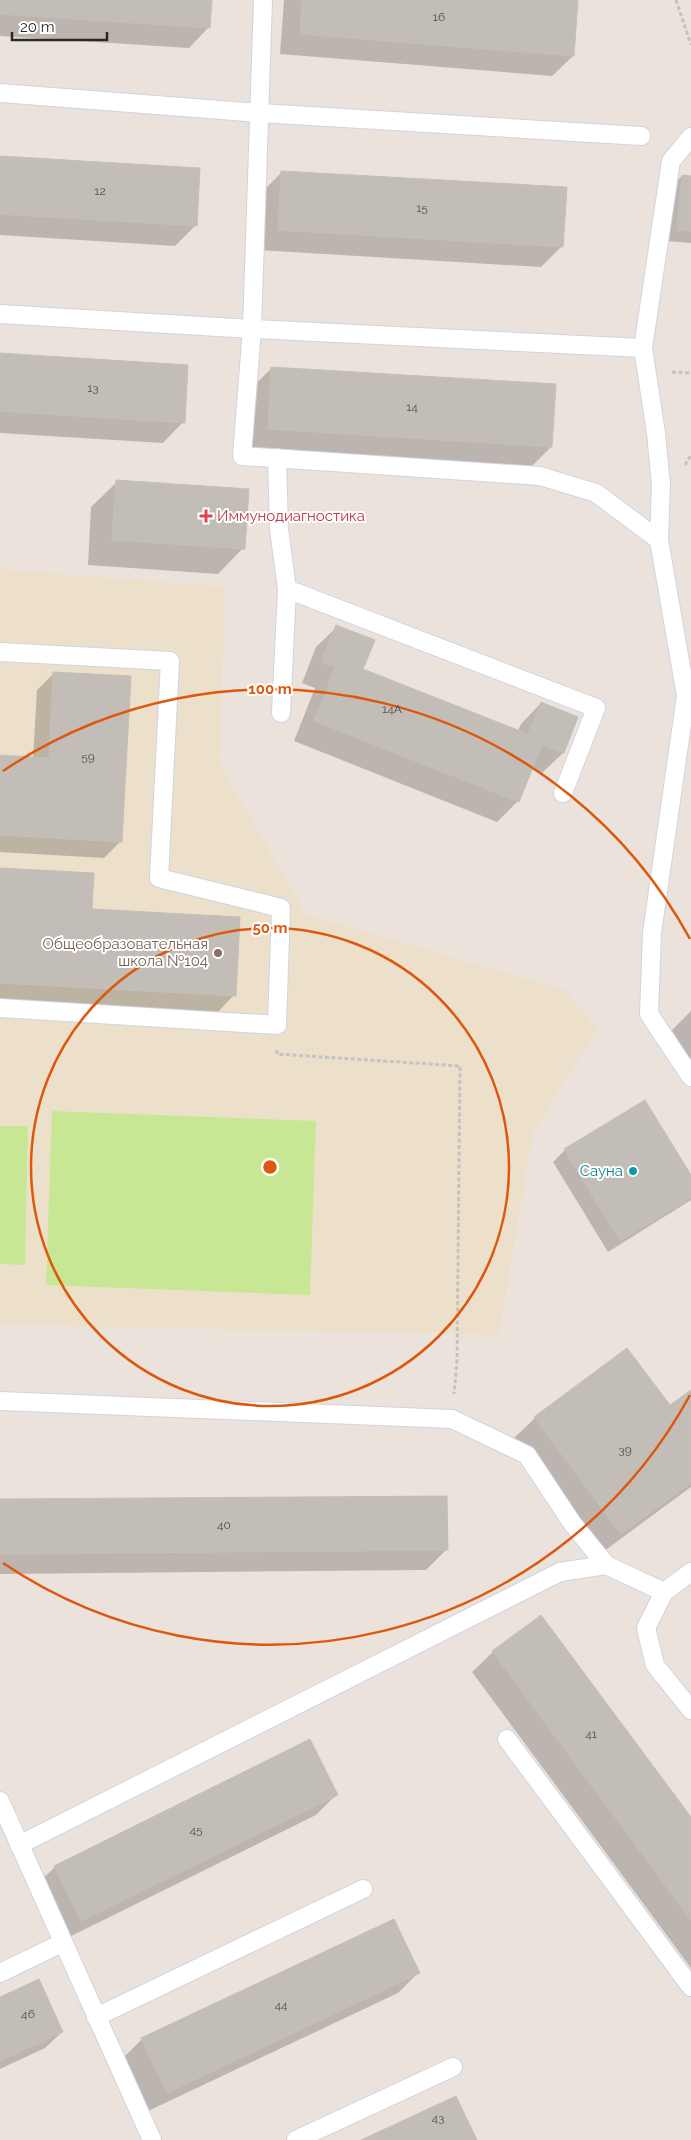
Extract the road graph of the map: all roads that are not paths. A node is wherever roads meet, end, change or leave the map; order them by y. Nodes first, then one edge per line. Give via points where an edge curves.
1 (263, 0) edge
2 (0, 92) edge
3 (260, 113) junction
4 (641, 136) dead end
5 (691, 137) edge
6 (0, 314) edge
7 (252, 329) junction
8 (643, 348) junction
9 (277, 458) junction
10 (659, 540) junction
11 (287, 588) junction
12 (0, 652) edge
13 (281, 713) dead end
14 (563, 793) dead end
15 (0, 1008) edge
16 (691, 1076) edge
17 (0, 1401) edge
18 (606, 1565) junction
19 (691, 1572) edge
20 (664, 1592) junction
21 (691, 1710) edge
22 (507, 1739) dead end
23 (0, 1801) edge
24 (20, 1845) junction
25 (363, 1889) dead end
26 (62, 1943) junction
27 (0, 1973) edge
28 (691, 1987) edge
29 (96, 2017) junction
30 (453, 2067) dead end
31 (149, 2139) edge
32 (296, 2140) edge

1 - 3 lane
2 - 3 lane
3 - 4 lane
3 - 7 lane
5 - 8 lane via 671,161
6 - 7 lane
7 - 8 lane
7 - 9 lane via 242,456
8 - 10 lane via 661,485
9 - 10 lane via 540,476 596,493
9 - 11 lane via 279,529
10 - 16 lane via 686,696 652,933 649,1014
11 - 13 lane
11 - 14 lane via 596,708
12 - 15 lane via 170,661 159,878 281,908 277,1025
17 - 18 lane via 452,1419 527,1455 572,1523
18 - 20 lane
18 - 24 lane via 560,1572
19 - 20 lane
20 - 21 lane via 646,1628 655,1665
22 - 28 lane
23 - 24 lane
24 - 26 lane
25 - 29 lane
26 - 27 lane
26 - 29 lane
29 - 31 lane
30 - 32 lane

